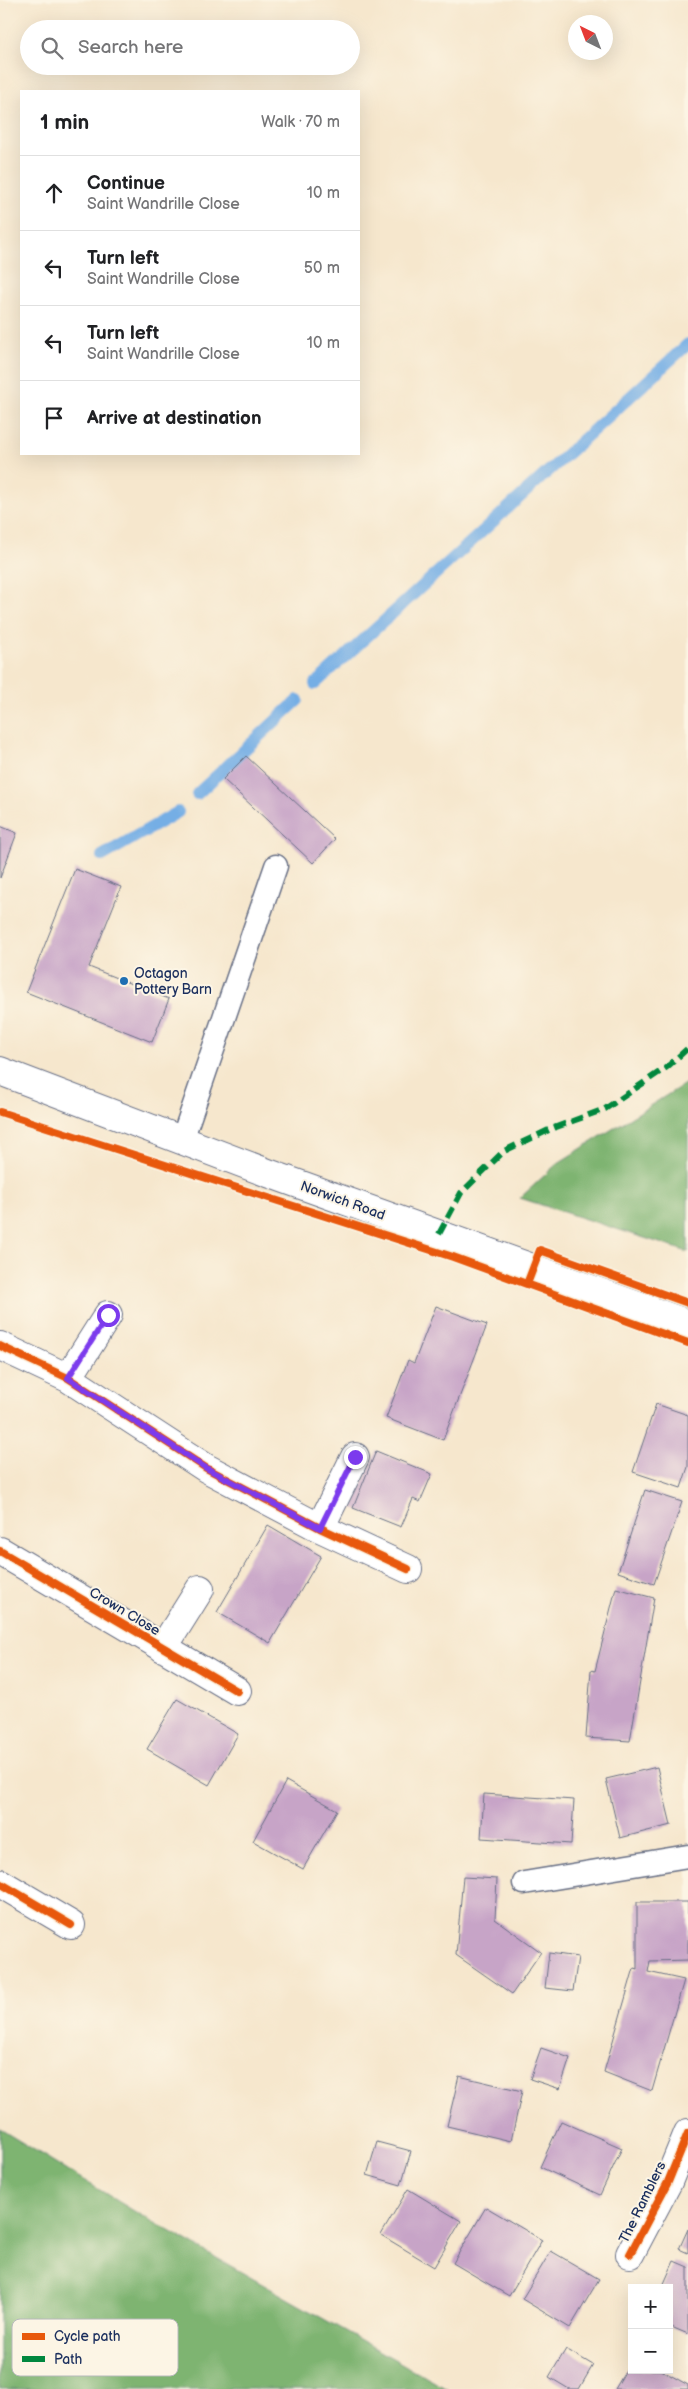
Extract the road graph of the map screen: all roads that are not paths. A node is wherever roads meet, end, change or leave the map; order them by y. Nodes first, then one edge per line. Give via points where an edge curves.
1 (276, 866) dead end
2 (0, 1071) edge
3 (182, 1140) junction
4 (108, 1315) dead end
5 (688, 1324) edge
6 (0, 1346) edge
7 (68, 1378) junction
8 (355, 1457) dead end
9 (320, 1528) junction
10 (0, 1551) edge
11 (408, 1569) dead end
12 (200, 1590) dead end
13 (163, 1648) junction
14 (237, 1691) dead end
15 (688, 1856) edge
16 (0, 1883) edge
17 (524, 1883) dead end
18 (71, 1925) dead end
19 (688, 2133) edge
20 (630, 2254) dead end

1 - 3 lane
2 - 3 street, Norwich Road
3 - 5 street, Norwich Road
4 - 7 street
6 - 7 street
7 - 9 street via 206,1468
8 - 9 street
9 - 11 street
10 - 13 street, Crown Close
12 - 13 street, Crown Close
13 - 14 street, Crown Close
15 - 17 lane
16 - 18 street
19 - 20 street, The Ramblers via 668,2182

